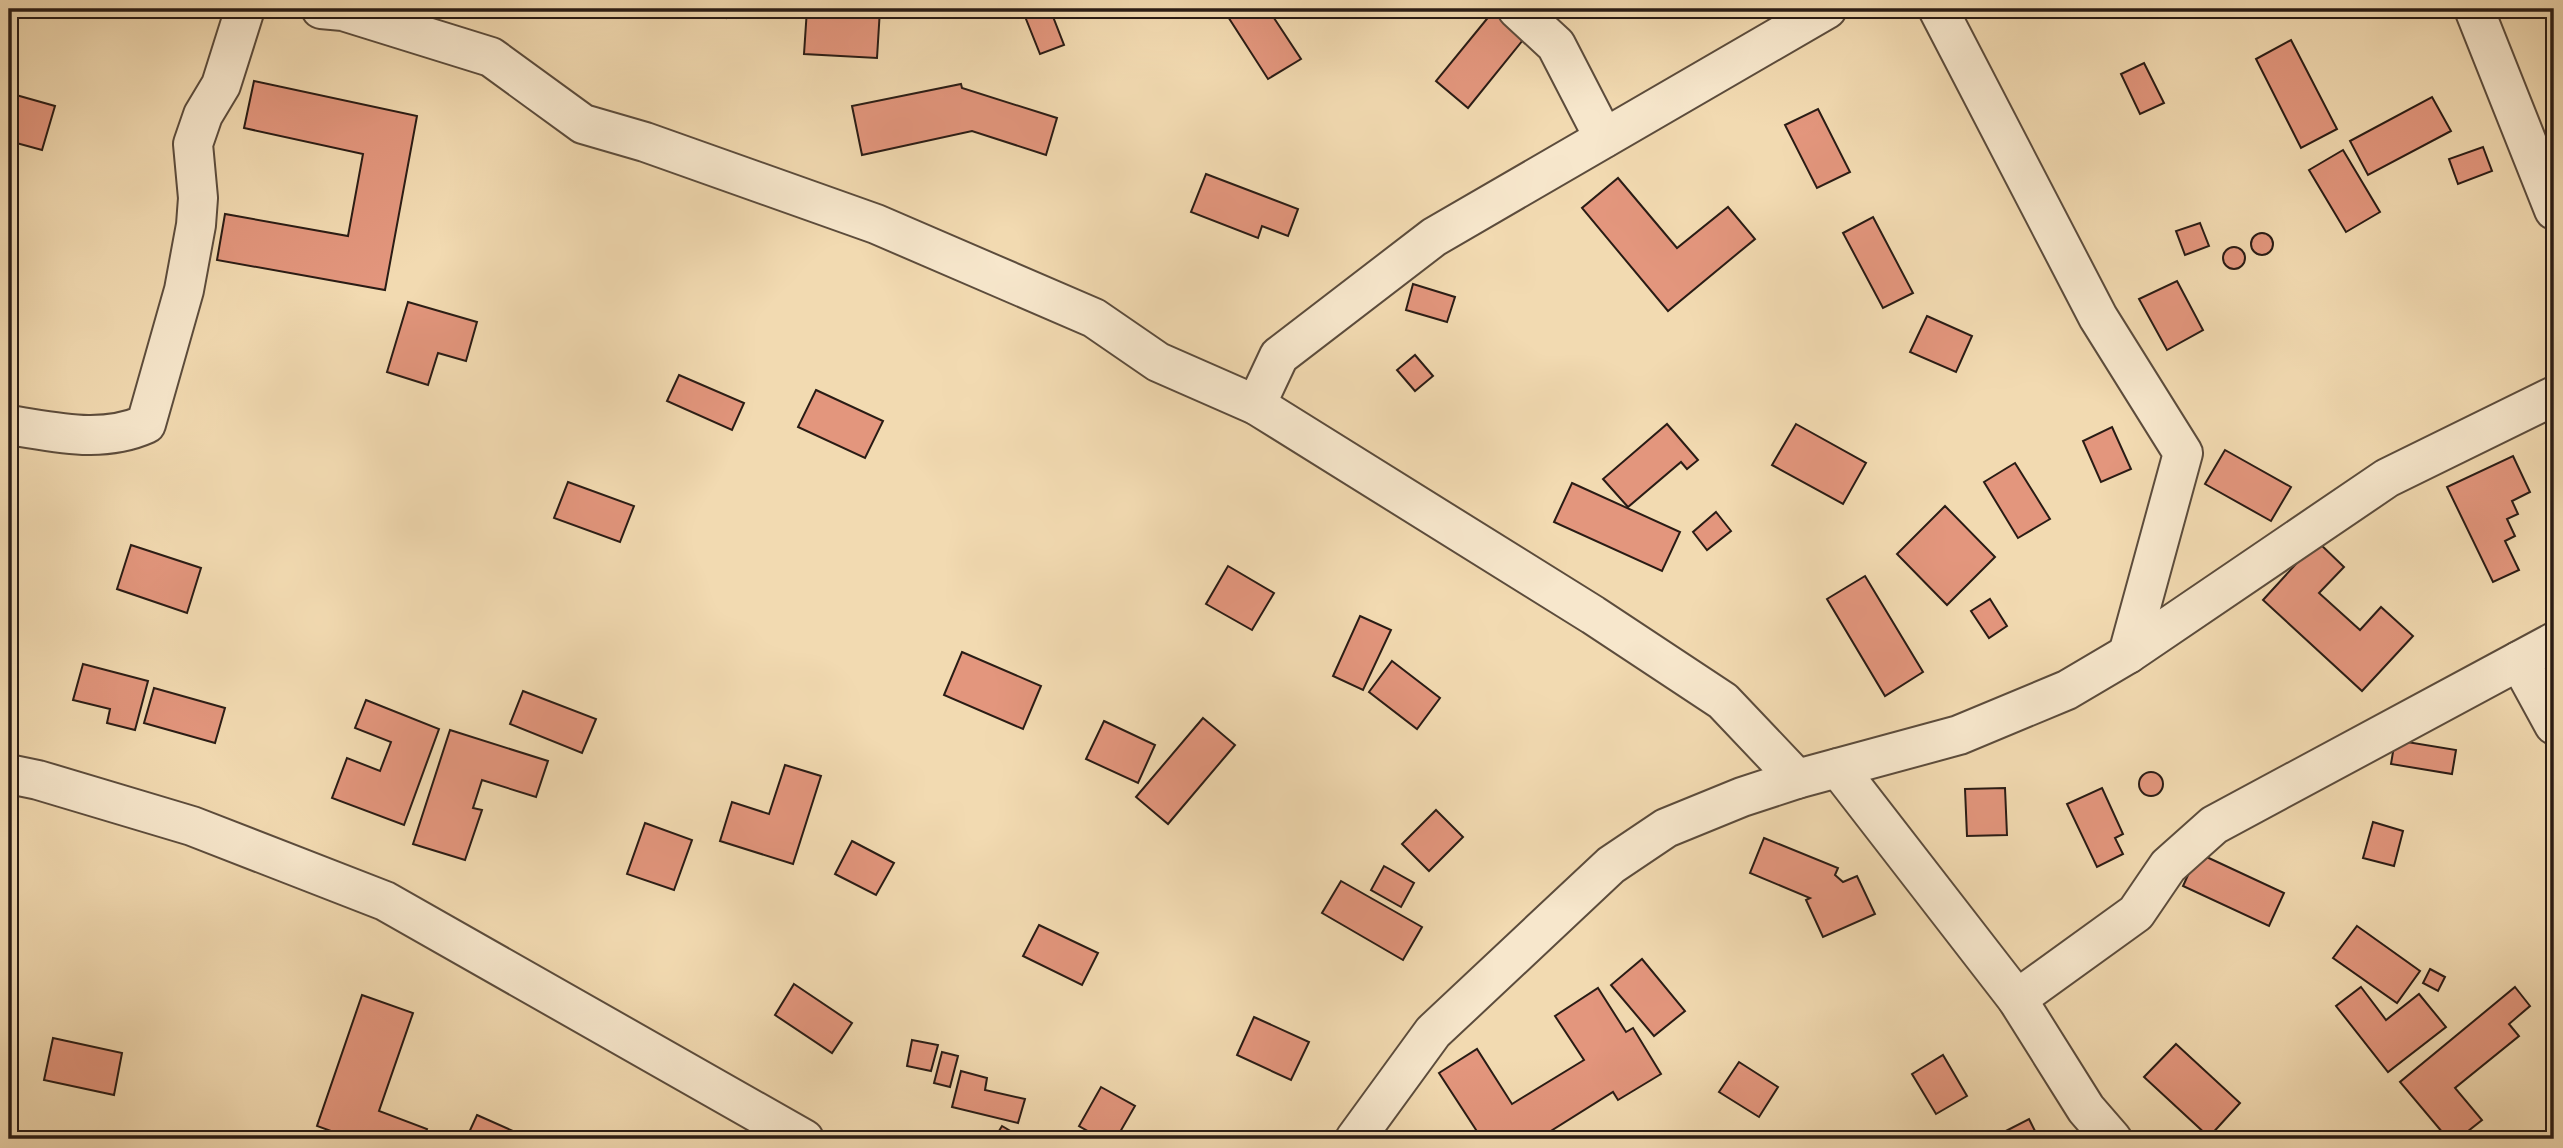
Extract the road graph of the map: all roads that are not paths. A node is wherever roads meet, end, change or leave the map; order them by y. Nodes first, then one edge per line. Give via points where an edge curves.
1 (245, 9) edge
2 (321, 9) edge
3 (1517, 9) edge
4 (1826, 9) edge
5 (1938, 9) edge
6 (2474, 9) edge
7 (1605, 138) junction
8 (2554, 210) edge
9 (2554, 396) edge
10 (1256, 405) junction
11 (9, 425) edge
12 (2554, 642) edge
13 (2128, 654) junction
14 (2519, 661) junction
15 (2554, 725) edge
16 (1838, 768) junction
17 (9, 774) edge
18 (1797, 779) junction
19 (2017, 999) junction
20 (804, 1139) edge
21 (1355, 1139) edge
22 (2112, 1139) edge

1 - 11 street via 221,85 193,144 196,225 184,290 146,424 123,434 82,436
2 - 10 street via 343,10 491,57 583,124 877,224 1094,318 1158,362
3 - 7 street via 1556,45
4 - 7 street
5 - 13 street via 2098,317 2183,453
6 - 8 street
7 - 10 street via 1434,237 1346,302 1279,356
9 - 13 street via 2387,478
10 - 18 street via 1723,701
12 - 14 street
13 - 16 street via 2067,690 2009,716
14 - 15 street
14 - 19 street via 2214,825 2168,866 2136,913
16 - 18 street
16 - 19 street
17 - 20 street via 192,826 385,901
18 - 21 street via 1666,828 1611,865 1433,1032
19 - 22 street via 2086,1110

